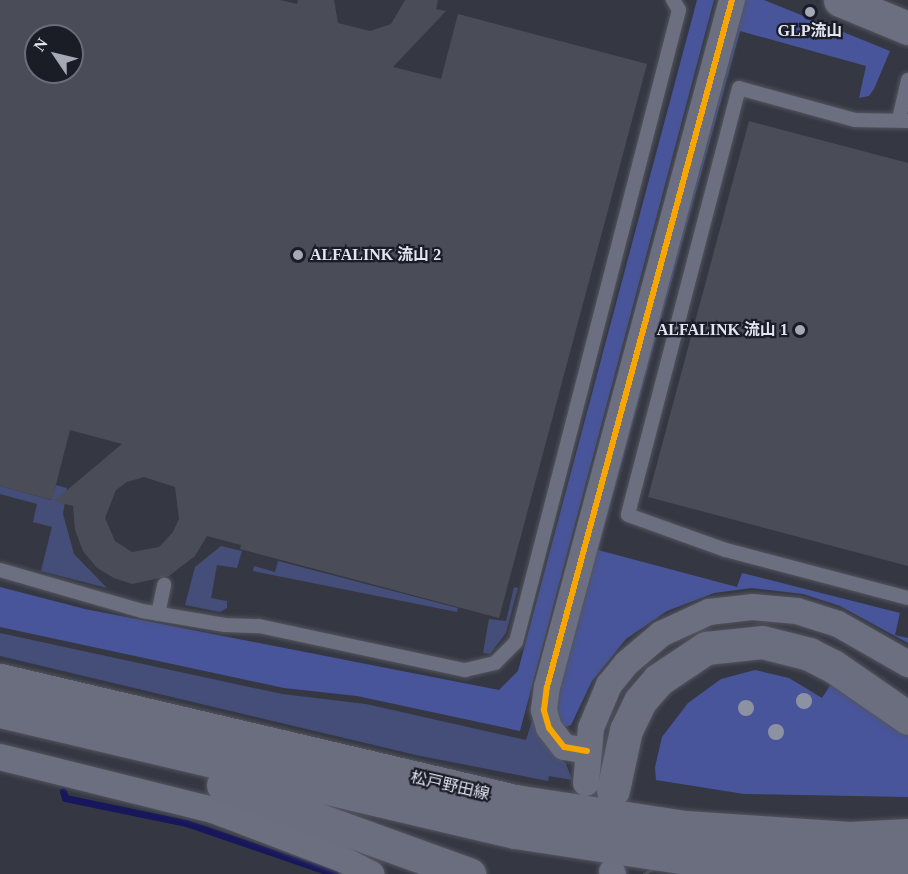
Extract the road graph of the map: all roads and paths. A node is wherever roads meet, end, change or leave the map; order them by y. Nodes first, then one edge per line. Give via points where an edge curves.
1 (673, 0) edge
2 (732, 0) edge
3 (840, 0) edge
4 (908, 28) edge
5 (908, 80) edge
6 (904, 120) edge
7 (0, 570) edge
8 (164, 585) dead end
9 (908, 598) edge
10 (158, 614) junction
11 (908, 663) edge
12 (0, 680) edge
13 (0, 711) edge
14 (908, 718) edge
15 (0, 729) edge
16 (587, 751) junction
17 (0, 758) edge
18 (600, 787) joint
19 (908, 835) edge
20 (908, 864) edge
21 (371, 874) edge
22 (470, 874) edge

1 - 10 lane via 679,10 516,642 495,663 465,670 259,626
2 - 16 street via 548,687 544,710 549,728 564,747
3 - 4 street
5 - 6 lane
6 - 9 lane via 855,120 740,88 627,514 726,550
7 - 10 lane
8 - 10 lane
11 - 16 street via 838,624 797,611 752,607 709,612 661,634 627,663 599,704
12 - 19 main road, 松戸野田線 via 515,801 685,827 850,838
13 - 20 main road, 松戸野田線 via 515,832 724,861 847,868
14 - 18 main road via 809,654 762,642 706,648 665,674 640,701
15 - 22 main road via 225,785
16 - 18 street
17 - 21 street via 213,810 342,859

